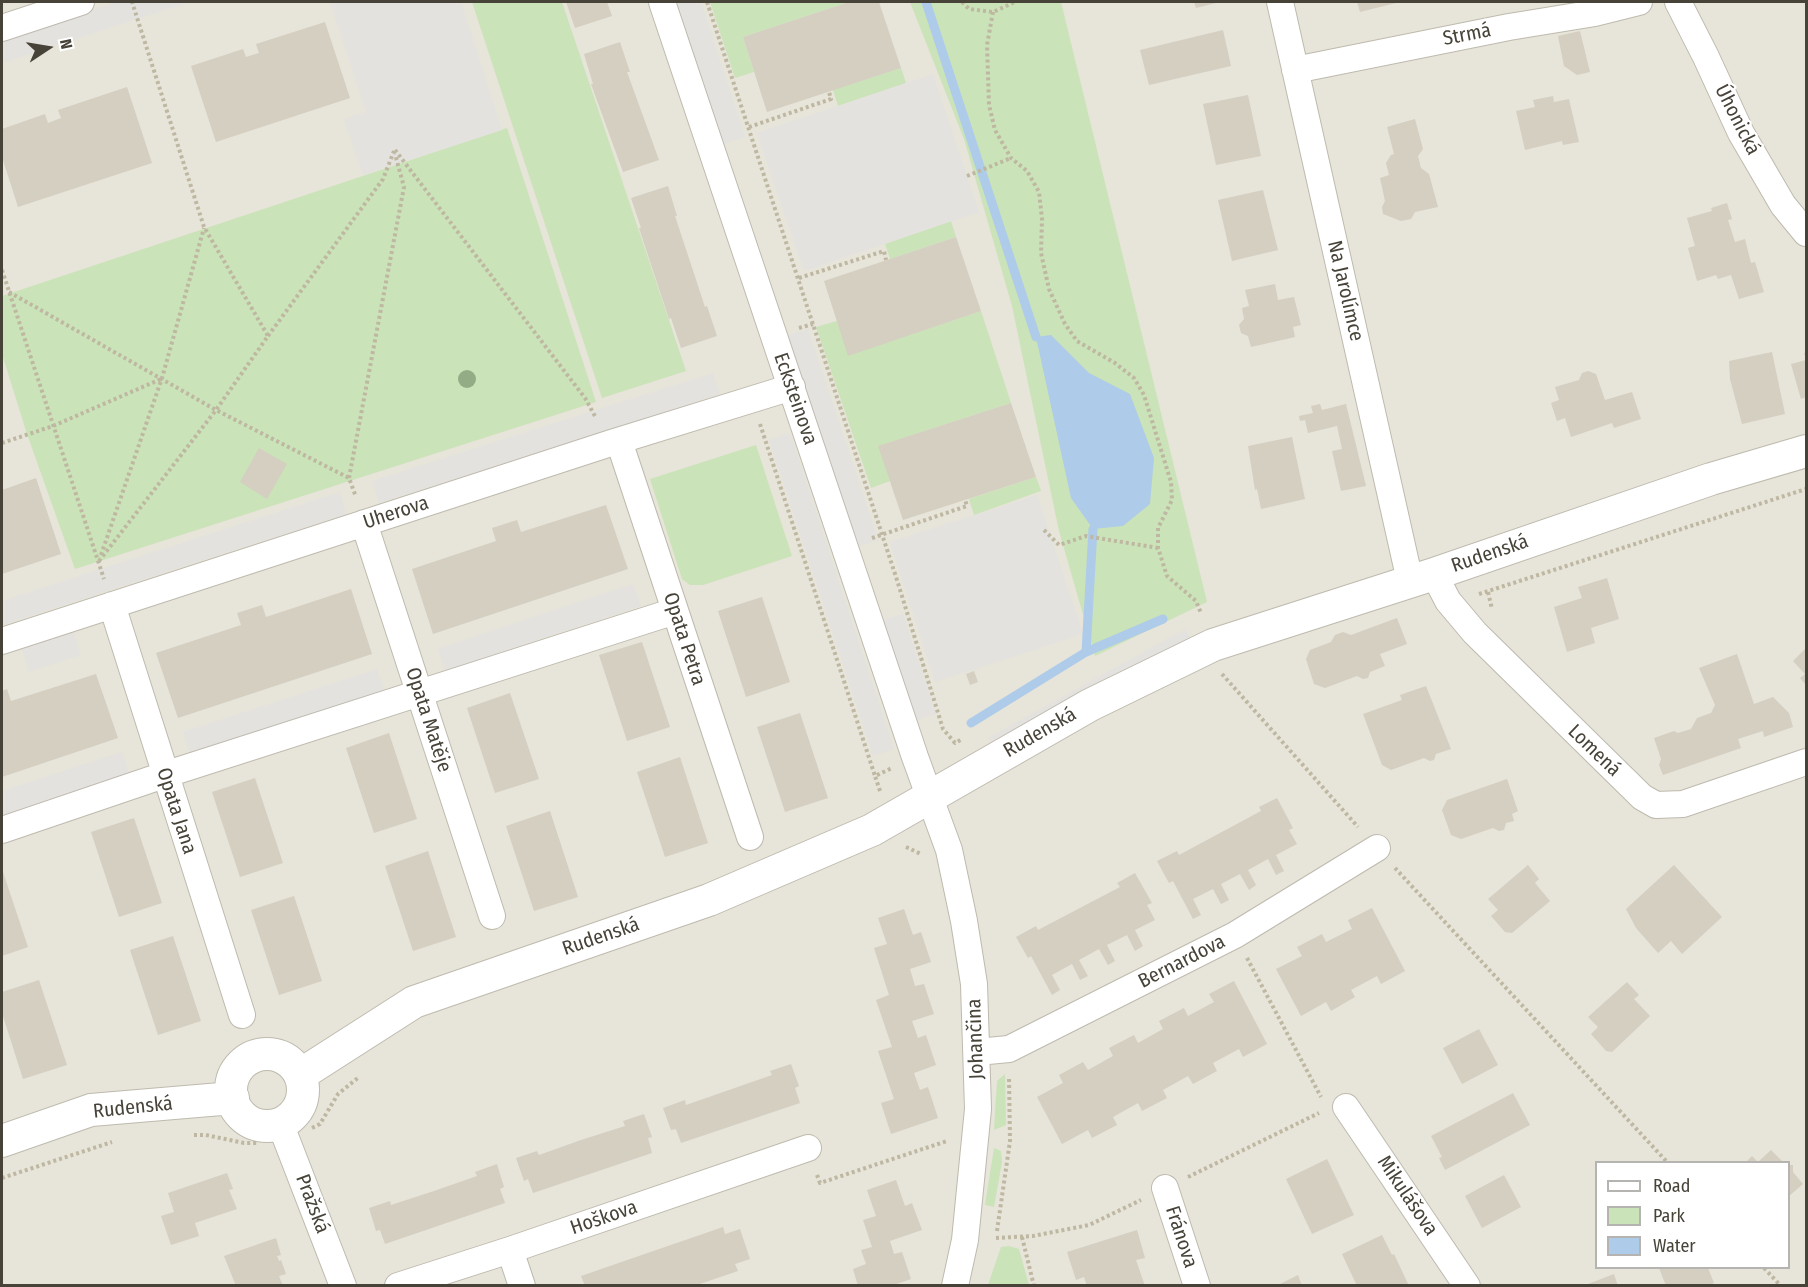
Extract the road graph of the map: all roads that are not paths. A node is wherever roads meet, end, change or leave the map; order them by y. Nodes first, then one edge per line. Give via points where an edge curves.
1 (81, 2) edge
2 (662, 2) edge
3 (1280, 2) edge
4 (1639, 2) edge
5 (1678, 2) edge
6 (2, 28) edge
7 (1296, 70) junction
8 (1806, 233) edge
9 (792, 387) junction
10 (615, 442) junction
11 (1806, 451) edge
12 (364, 523) junction
13 (1431, 585) junction
14 (112, 606) junction
15 (675, 611) junction
16 (2, 640) edge
17 (420, 694) junction
18 (1806, 762) edge
19 (164, 774) junction
20 (929, 796) junction
21 (2, 830) edge
22 (750, 837) dead end
23 (1377, 849) road end
24 (492, 916) dead end
25 (242, 1015) dead end
26 (977, 1052) junction
27 (300, 1075) junction
28 (232, 1098) junction
29 (1337, 1108) road end
30 (284, 1132) junction
31 (2, 1141) edge
32 (808, 1148) road end
33 (1165, 1188) road end
34 (510, 1250) junction
35 (343, 1286) edge
36 (398, 1286) edge
37 (522, 1286) edge
38 (955, 1286) edge
39 (1197, 1286) edge
40 (1467, 1286) edge

1 - 6 street
2 - 9 street, Ecksteinova
3 - 7 street, Na Jarolímce
4 - 7 street, Strmá
5 - 8 street, Úhonická via 1741,133 1783,205
7 - 13 street, Na Jarolímce
9 - 10 street, Uherova
9 - 20 street, Ecksteinova
10 - 12 street, Uherova
10 - 15 street, Opata Petra
11 - 13 street, Rudenská via 1711,479
12 - 14 street, Uherova
12 - 17 street, Opata Matěje
13 - 18 street, Lomená via 1642,797 1656,805 1683,804
13 - 20 street, Rudenská via 1214,645 1090,705
14 - 16 street, Uherova
14 - 19 street, Opata Jana
15 - 17 street
15 - 22 street, Opata Petra
17 - 19 street
17 - 24 street, Opata Matěje
19 - 21 street
19 - 25 street, Opata Jana
20 - 26 street, Johančina via 949,850 964,921 974,984
20 - 27 street, Rudenská via 872,830 709,900 414,1002
23 - 26 street, Bernardova via 1235,935 1009,1050
26 - 38 street, Johančina via 978,1109
27 - 28 street via 294,1065 274,1054 250,1058 235,1075
27 - 30 street via 301,1103
28 - 30 street via 251,1122
28 - 31 street, Rudenská via 91,1110
29 - 40 street, Mikulášova
30 - 35 street, Pražská
32 - 34 street, Hoškova
33 - 39 street, Fránova
34 - 36 street, Hoškova
34 - 37 street

